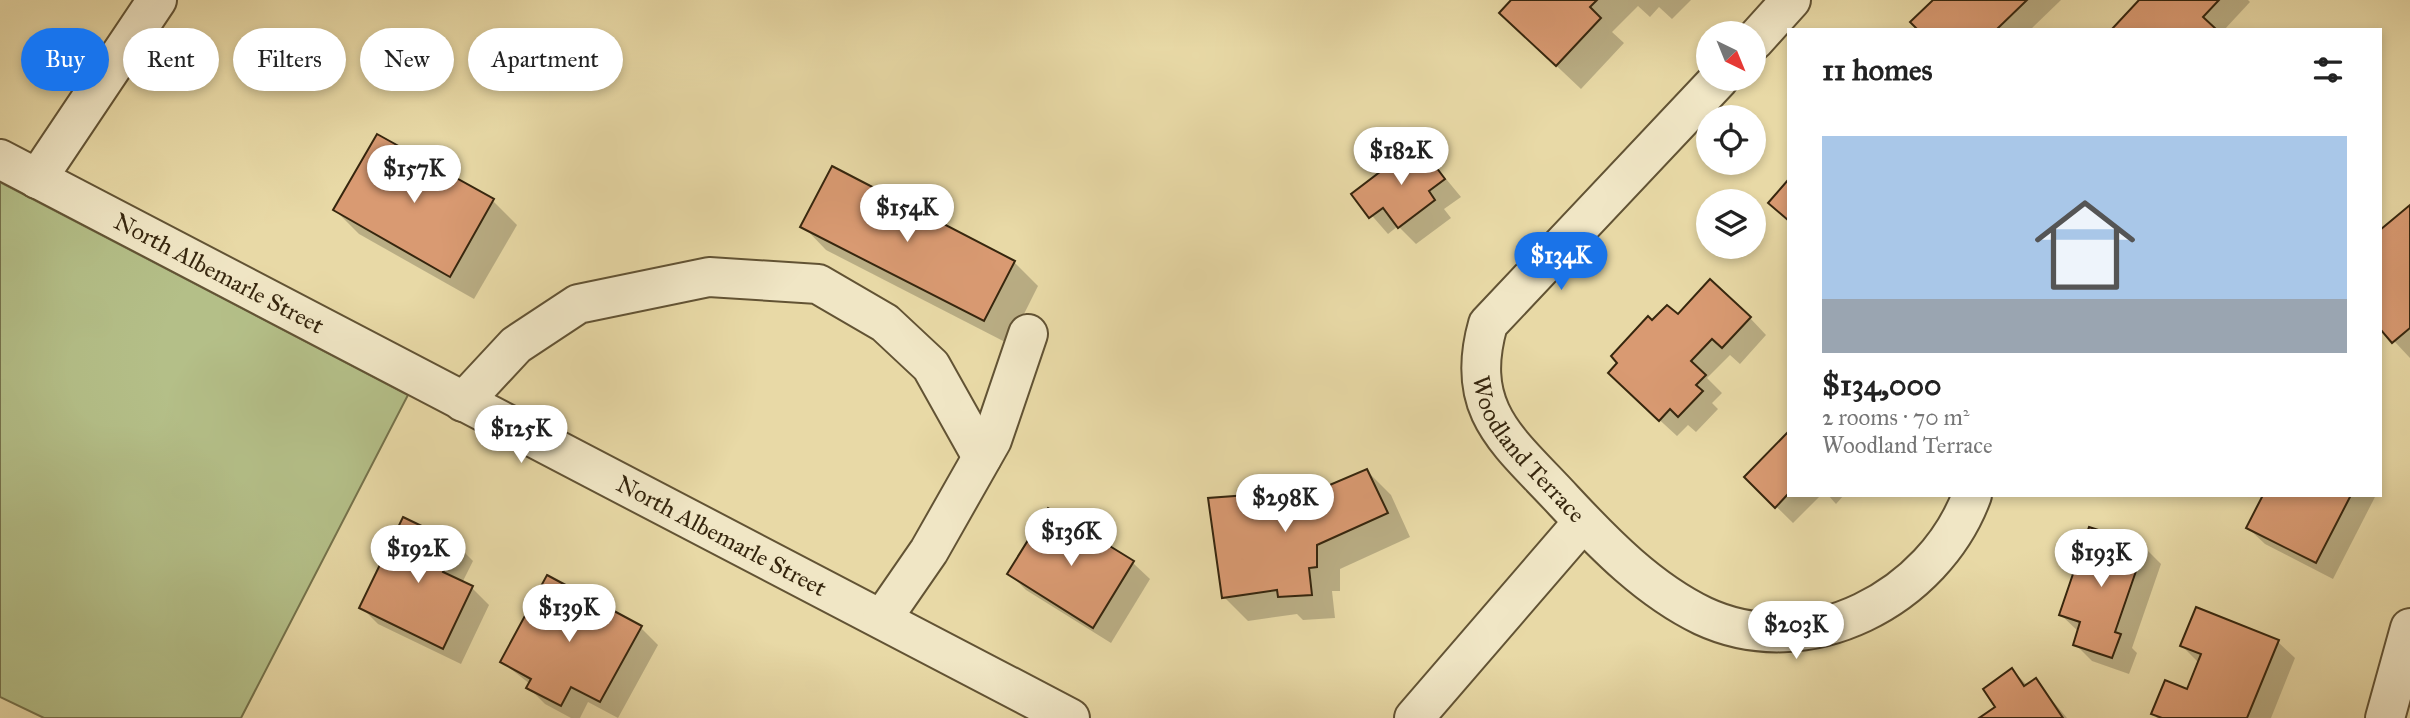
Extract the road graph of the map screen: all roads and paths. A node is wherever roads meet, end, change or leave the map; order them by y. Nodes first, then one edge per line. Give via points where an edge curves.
1 (157, 0) edge
2 (1791, 0) edge
3 (1766, 28) edge
4 (1708, 91) edge
5 (0, 159) edge
6 (37, 179) junction
7 (1028, 334) dead end
8 (463, 402) junction
9 (982, 457) junction
10 (1971, 497) edge
11 (1583, 522) junction
12 (882, 619) junction
13 (2410, 628) edge
14 (1070, 718) edge
15 (1414, 718) edge
16 (2385, 718) edge

1 - 6 street
2 - 3 street
4 - 11 street, Woodland Terrace via 1488,324 1480,352 1480,382 1489,413 1504,437
5 - 6 street, North Albemarle Street
6 - 8 street, North Albemarle Street
7 - 9 street
8 - 9 street via 516,345 578,304 709,277 818,284 885,323 932,366
8 - 12 street, North Albemarle Street
9 - 12 street via 929,551
10 - 11 street via 1939,556 1910,585 1854,617 1790,632 1747,629 1706,617 1669,598
11 - 15 street, Woodland Terrace
12 - 14 street, North Albemarle Street
13 - 16 street

